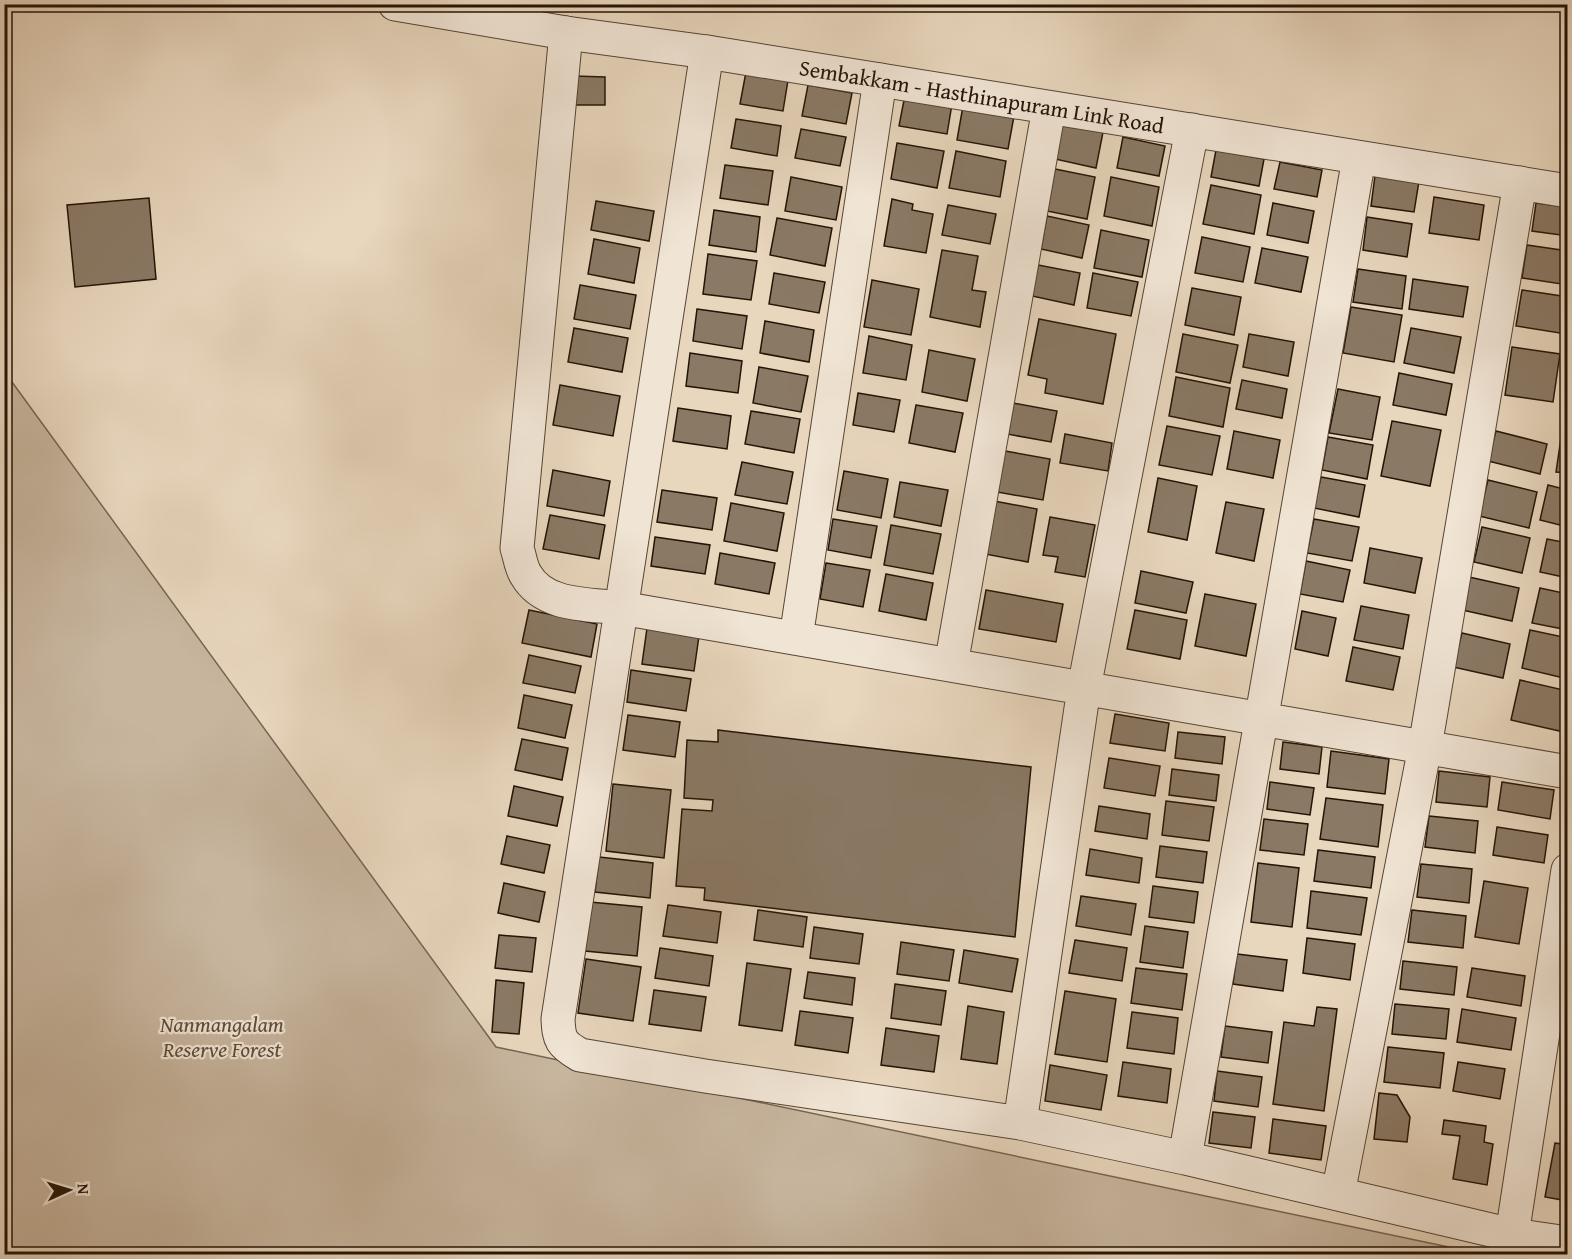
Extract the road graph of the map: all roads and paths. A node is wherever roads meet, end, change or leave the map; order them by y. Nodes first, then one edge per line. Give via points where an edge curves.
1 (395, 4) edge
2 (566, 33) junction
3 (707, 52) junction
4 (880, 80) junction
5 (1049, 108) junction
6 (1192, 130) junction
7 (1359, 158) junction
8 (1520, 183) junction
9 (1568, 191) edge
10 (621, 608) junction
11 (796, 638) junction
12 (951, 665) junction
13 (1084, 688) junction
14 (1263, 719) junction
15 (1425, 747) junction
16 (1568, 772) edge
17 (1568, 870) edge
18 (1020, 1123) junction
19 (1185, 1158) junction
20 (1338, 1194) junction
21 (1512, 1235) junction
22 (1568, 1243) edge

1 - 2 street, Sembakkam - Hasthinapuram Link Road
2 - 3 street, Sembakkam - Hasthinapuram Link Road
2 - 10 street via 517,548 524,573 536,590 556,599
3 - 4 street, Sembakkam - Hasthinapuram Link Road
3 - 10 street
4 - 5 street, Sembakkam - Hasthinapuram Link Road
4 - 11 street
5 - 6 street, Sembakkam - Hasthinapuram Link Road
5 - 12 street
6 - 7 street, Sembakkam - Hasthinapuram Link Road
6 - 13 street
7 - 8 street, Sembakkam - Hasthinapuram Link Road
7 - 14 street
8 - 9 street, Sembakkam - Hasthinapuram Link Road
8 - 15 street
10 - 11 street
10 - 18 street via 558,1019 559,1038 580,1054
11 - 12 street
12 - 13 street
13 - 14 street
13 - 18 street
14 - 15 street
14 - 19 street
15 - 16 street
15 - 20 street
17 - 21 street
18 - 19 street
19 - 20 street
20 - 21 street
21 - 22 street

